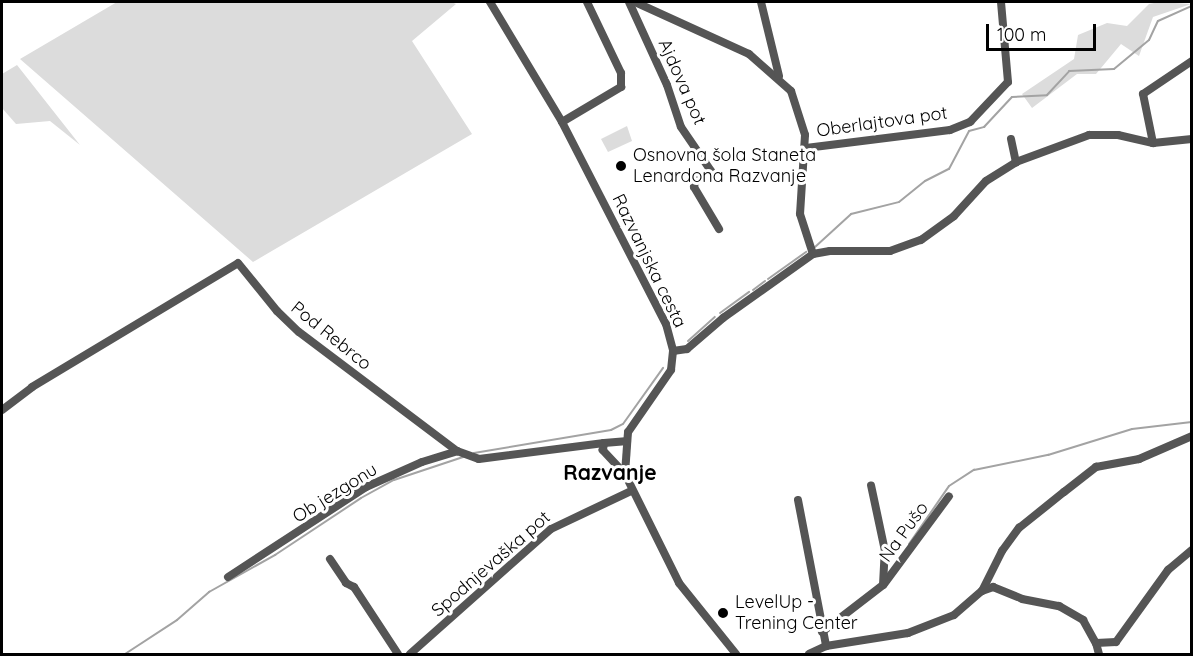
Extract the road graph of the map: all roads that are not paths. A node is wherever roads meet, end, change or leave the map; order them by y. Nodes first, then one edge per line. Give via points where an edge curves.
1 (490, 2) edge
2 (587, 2) edge
3 (629, 2) edge
4 (635, 2) edge
5 (761, 2) edge
6 (1001, 2) edge
7 (644, 3) edge
8 (1191, 61) edge
9 (780, 77) junction
10 (562, 122) junction
11 (1011, 139) dead end
12 (1191, 139) edge
13 (1153, 144) junction
14 (806, 148) junction
15 (1016, 162) junction
16 (719, 229) dead end
17 (813, 254) junction
18 (673, 351) junction
19 (2, 410) edge
20 (1191, 436) edge
21 (625, 441) junction
22 (604, 443) junction
23 (460, 452) junction
24 (625, 474) junction
25 (871, 485) dead end
26 (631, 491) junction
27 (949, 496) dead end
28 (798, 500) dead end
29 (1191, 550) edge
30 (330, 559) dead end
31 (228, 577) dead end
32 (883, 585) junction
33 (982, 591) junction
34 (822, 632) junction
35 (1096, 643) junction
36 (826, 646) junction
37 (398, 654) edge
38 (410, 654) edge
39 (736, 654) edge
40 (809, 654) edge
41 (1099, 654) edge

1 - 10 street, Razvanjska cesta
2 - 10 street via 621,73 621,87
3 - 16 street, Ajdova pot via 668,85 681,127 711,171 694,182 694,187
4 - 7 street
5 - 9 street
6 - 14 street, Oberlajtova pot via 1008,82 970,122 950,130
7 - 9 street via 749,54
8 - 13 street via 1143,94
9 - 14 street via 800,109
10 - 18 street, Razvanjska cesta via 643,275 666,324
11 - 15 street
12 - 13 street
13 - 15 street via 1118,135 1089,135
14 - 17 street via 800,214
15 - 17 street via 986,181 939,228 908,246 875,253 837,250
17 - 18 street via 723,318 687,349
18 - 21 street, Razvanjska cesta via 664,382
19 - 23 street, Pod Rebrco via 233,263 243,265 277,311 299,332
20 - 33 street via 1138,459 1096,467 1019,528 1002,551
21 - 22 street
21 - 24 street
22 - 23 street, Pod Rebrco via 473,458
22 - 24 street via 605,456
23 - 31 street, Ob jezgonu via 366,487
24 - 26 street
25 - 32 street via 885,551
26 - 38 street, Spodnjevaška pot via 551,529
26 - 39 street via 652,523 679,583
27 - 32 street, Na Pušo
28 - 34 street
29 - 35 street via 1167,570 1116,642
30 - 37 street via 346,583 354,587
32 - 34 street, Na Pušo
33 - 35 street via 993,587 1072,612
33 - 36 street via 954,615 908,633
34 - 36 street
35 - 41 street
36 - 40 street

